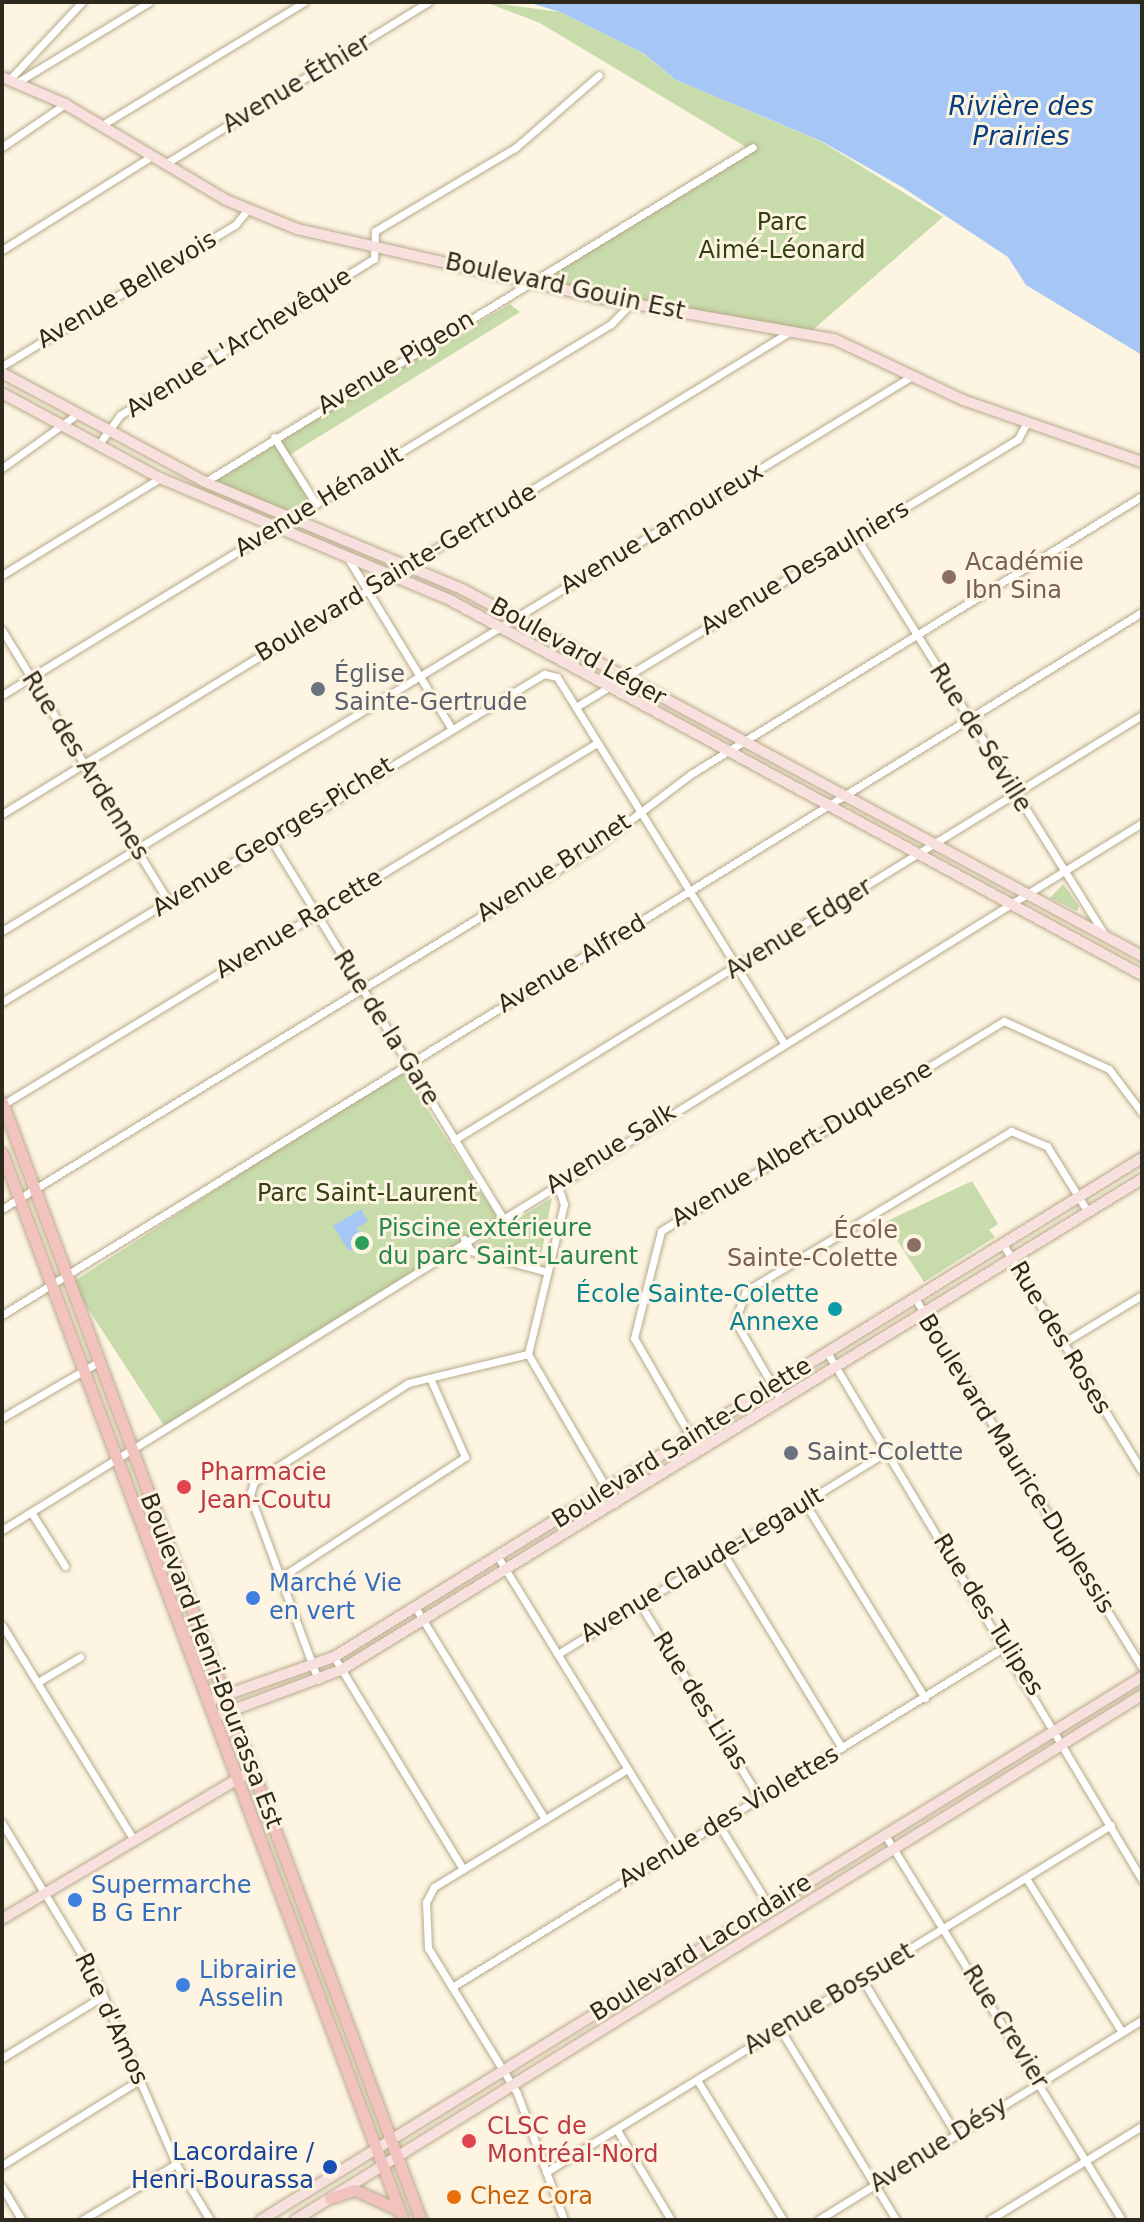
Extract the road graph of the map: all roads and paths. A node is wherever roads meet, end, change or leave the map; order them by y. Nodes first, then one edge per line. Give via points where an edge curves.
1 (82, 2) edge
2 (149, 2) edge
3 (304, 2) edge
4 (428, 2) edge
5 (599, 75) dead end
6 (9, 80) edge
7 (65, 104) junction
8 (102, 125) junction
9 (2, 147) edge
10 (753, 147) dead end
11 (152, 156) junction
12 (165, 164) junction
13 (248, 209) junction
14 (374, 245) junction
15 (2, 250) edge
16 (527, 282) junction
17 (631, 303) junction
18 (791, 331) junction
19 (2, 366) edge
20 (2, 373) edge
21 (912, 376) junction
22 (2, 393) edge
23 (76, 415) junction
24 (1027, 422) junction
25 (65, 428) junction
26 (106, 432) junction
27 (274, 437) junction
28 (99, 444) junction
29 (1142, 462) edge
30 (2, 468) edge
31 (160, 478) junction
32 (205, 482) junction
33 (1142, 496) edge
34 (316, 504) junction
35 (294, 517) junction
36 (278, 527) junction
37 (856, 537) junction
38 (345, 553) junction
39 (410, 564) junction
40 (395, 573) junction
41 (2, 575) edge
42 (366, 591) junction
43 (1142, 612) edge
44 (516, 618) junction
45 (500, 628) junction
46 (2, 630) edge
47 (916, 635) junction
48 (419, 677) junction
49 (30, 678) junction
50 (625, 678) junction
51 (608, 688) junction
52 (2, 695) edge
53 (576, 707) junction
54 (1142, 715) edge
55 (968, 719) junction
56 (451, 728) junction
57 (597, 743) junction
58 (742, 743) junction
59 (726, 752) junction
60 (83, 764) junction
61 (1014, 794) junction
62 (842, 798) junction
63 (826, 808) junction
64 (640, 812) junction
65 (2, 814) edge
66 (1142, 823) edge
67 (270, 838) junction
68 (932, 848) junction
69 (136, 849) junction
70 (914, 857) junction
71 (1063, 872) junction
72 (690, 892) junction
73 (1024, 896) junction
74 (168, 901) junction
75 (1008, 906) junction
76 (316, 914) junction
77 (2, 931) edge
78 (1106, 938) junction
79 (1142, 956) edge
80 (735, 968) junction
81 (1142, 975) edge
82 (362, 989) junction
83 (2, 1002) edge
84 (784, 1043) junction
85 (409, 1063) junction
86 (2, 1104) edge
87 (1142, 1113) edge
88 (454, 1140) junction
89 (2, 1153) edge
90 (1142, 1158) edge
91 (1142, 1179) edge
92 (557, 1183) junction
93 (35, 1189) junction
94 (19, 1198) junction
95 (1081, 1198) junction
96 (2, 1209) edge
97 (1088, 1212) junction
98 (502, 1216) junction
99 (464, 1239) junction
100 (1004, 1246) junction
101 (1012, 1259) junction
102 (547, 1272) junction
103 (67, 1273) junction
104 (52, 1283) junction
105 (1142, 1295) edge
106 (916, 1300) junction
107 (923, 1313) junction
108 (2, 1315) edge
109 (1063, 1343) junction
110 (528, 1354) junction
111 (828, 1354) junction
112 (100, 1361) junction
113 (836, 1367) junction
114 (84, 1368) junction
115 (430, 1378) junction
116 (774, 1387) junction
117 (781, 1400) junction
118 (2, 1418) edge
119 (692, 1438) junction
120 (130, 1447) junction
121 (699, 1451) junction
122 (888, 1451) junction
123 (117, 1456) junction
124 (1142, 1471) edge
125 (606, 1490) junction
126 (615, 1503) junction
127 (805, 1503) junction
128 (31, 1512) junction
129 (2, 1530) edge
130 (723, 1553) junction
131 (498, 1557) junction
132 (65, 1566) dead end
133 (506, 1570) junction
134 (280, 1578) junction
135 (640, 1604) junction
136 (415, 1607) junction
137 (424, 1620) junction
138 (2, 1625) edge
139 (1006, 1646) junction
140 (558, 1654) junction
141 (80, 1657) dead end
142 (334, 1657) junction
143 (314, 1666) junction
144 (1142, 1668) edge
145 (341, 1670) junction
146 (1142, 1677) edge
147 (318, 1680) junction
148 (38, 1682) junction
149 (1142, 1695) edge
150 (226, 1697) junction
151 (925, 1698) junction
152 (209, 1701) junction
153 (232, 1712) junction
154 (214, 1717) junction
155 (1058, 1729) junction
156 (1066, 1742) junction
157 (842, 1748) junction
158 (627, 1769) junction
159 (253, 1770) junction
160 (236, 1777) junction
161 (760, 1799) junction
162 (545, 1819) junction
163 (2, 1823) edge
164 (719, 1825) junction
165 (1111, 1825) junction
166 (885, 1835) junction
167 (133, 1839) junction
168 (894, 1848) junction
169 (677, 1849) junction
170 (463, 1869) junction
171 (1026, 1878) junction
172 (1142, 1880) edge
173 (45, 1892) junction
174 (769, 1906) junction
175 (2, 1919) edge
176 (944, 1929) junction
177 (862, 1979) junction
178 (452, 1987) junction
179 (103, 1996) junction
180 (1142, 2020) edge
181 (780, 2029) junction
182 (1122, 2032) junction
183 (2, 2058) edge
184 (502, 2070) junction
185 (139, 2080) junction
186 (697, 2080) junction
187 (510, 2082) junction
188 (1040, 2083) junction
189 (1142, 2126) edge
190 (617, 2130) junction
191 (956, 2134) junction
192 (391, 2138) junction
193 (377, 2147) junction
194 (398, 2156) junction
195 (1086, 2160) junction
196 (176, 2164) junction
197 (383, 2164) junction
198 (2, 2165) edge
199 (546, 2172) junction
200 (875, 2184) junction
201 (2, 2187) edge
202 (330, 2198) junction
203 (22, 2220) edge
204 (82, 2220) edge
205 (210, 2220) edge
206 (261, 2220) edge
207 (295, 2220) edge
208 (403, 2220) edge
209 (421, 2220) edge
210 (564, 2220) edge
211 (671, 2220) edge
212 (783, 2220) edge
213 (818, 2220) edge
214 (896, 2220) edge
215 (989, 2220) edge
216 (1122, 2220) edge

1 - 6 street
2 - 6 street
3 - 8 street
4 - 12 street, Avenue Éthier
5 - 14 street, Avenue L'Archevêque via 515,148 375,231
6 - 7 main road, Boulevard Gouin Est
7 - 8 main road, Boulevard Gouin Est
7 - 9 street
8 - 11 main road, Boulevard Gouin Est
10 - 16 street, Avenue Pigeon
11 - 12 main road, Boulevard Gouin Est
11 - 15 street
12 - 13 main road, Boulevard Gouin Est
13 - 14 main road, Boulevard Gouin Est
13 - 19 street, Avenue Bellevois via 235,225
14 - 16 main road, Boulevard Gouin Est
14 - 26 street, Avenue L'Archevêque via 374,259 120,415
16 - 17 main road, Boulevard Gouin Est
16 - 27 street, Avenue Pigeon
17 - 18 main road, Boulevard Gouin Est
17 - 34 street, Avenue Hénault via 611,324
18 - 21 main road, Boulevard Gouin Est via 847,343
18 - 39 street, Boulevard Sainte-Gertrude
20 - 23 main road, Boulevard Léger
21 - 24 main road, Boulevard Gouin Est
21 - 44 street, Avenue Lamoureux
22 - 25 main road, Boulevard Léger
23 - 25 street
23 - 26 main road, Boulevard Léger
24 - 29 main road, Boulevard Gouin Est
24 - 37 street, Avenue Desaulniers via 1018,439
25 - 28 main road, Boulevard Léger
25 - 30 street
26 - 28 street, Avenue L'Archevêque
26 - 32 main road, Boulevard Léger
27 - 32 street, Avenue Pigeon
27 - 34 street
28 - 31 main road, Boulevard Léger
31 - 36 main road, Boulevard Léger
31 - 41 street
32 - 35 main road, Boulevard Léger
33 - 47 street, Avenue Brunet
34 - 35 street, Avenue Hénault
35 - 36 street, Avenue Hénault
35 - 39 main road, Boulevard Léger
36 - 38 main road, Boulevard Léger
36 - 49 street, Avenue Hénault
37 - 47 street, Rue de Séville
37 - 50 street, Avenue Desaulniers
38 - 40 main road, Boulevard Léger
38 - 42 street
39 - 40 street, Boulevard Sainte-Gertrude
39 - 44 main road, Boulevard Léger
40 - 42 street, Boulevard Sainte-Gertrude
40 - 45 main road, Boulevard Léger
42 - 48 street
42 - 60 street, Boulevard Sainte-Gertrude
43 - 55 street, Avenue Alfred
44 - 45 street, Avenue Lamoureux
44 - 50 main road, Boulevard Léger
45 - 48 street, Avenue Lamoureux
45 - 51 main road, Boulevard Léger
46 - 49 street, Rue des Ardennes
47 - 55 street, Rue de Séville
47 - 58 street, Avenue Brunet
48 - 56 street
48 - 69 street, Avenue Lamoureux
49 - 52 street, Avenue Hénault
49 - 60 street, Rue des Ardennes
50 - 51 street, Avenue Desaulniers
50 - 58 main road, Boulevard Léger
51 - 53 street, Avenue Desaulniers
51 - 59 main road, Boulevard Léger
53 - 56 street, Avenue Georges-Pichet via 557,677 544,674
53 - 57 street
54 - 61 street, Avenue Edger
55 - 61 street, Rue de Séville
55 - 62 street, Avenue Alfred
56 - 67 street, Avenue Georges-Pichet
57 - 64 street
57 - 76 street, Avenue Racette
58 - 59 street, Avenue Brunet
58 - 62 main road, Boulevard Léger
59 - 63 main road, Boulevard Léger
59 - 64 street, Avenue Brunet
60 - 65 street, Boulevard Sainte-Gertrude
60 - 69 street, Rue des Ardennes
61 - 68 street, Avenue Edger
61 - 71 street, Rue de Séville
62 - 63 street, Avenue Alfred
62 - 68 main road, Boulevard Léger
63 - 70 main road, Boulevard Léger
63 - 72 street, Avenue Alfred
64 - 72 street
64 - 82 street, Avenue Brunet
66 - 71 street, Avenue Salk
67 - 74 street, Avenue Georges-Pichet
67 - 76 street, Rue de la Gare
68 - 70 street, Avenue Edger
68 - 73 main road, Boulevard Léger
69 - 74 street, Rue des Ardennes
69 - 77 street, Avenue Lamoureux
70 - 75 main road, Boulevard Léger
70 - 80 street, Avenue Edger
71 - 73 street, Avenue Salk
71 - 78 street, Rue de Séville
72 - 80 street
72 - 85 street, Avenue Alfred
73 - 75 street, Avenue Salk
73 - 78 main road, Boulevard Léger
74 - 83 street, Avenue Georges-Pichet
75 - 81 main road, Boulevard Léger
75 - 84 street, Avenue Salk
76 - 82 street, Rue de la Gare
76 - 86 street, Avenue Racette
78 - 79 main road, Boulevard Léger
80 - 84 street
80 - 88 street, Avenue Edger
82 - 85 street, Rue de la Gare
82 - 93 street, Avenue Brunet
84 - 92 street, Avenue Salk
85 - 88 street, Rue de la Gare
85 - 103 street, Avenue Alfred
86 - 93 main road, Boulevard Henri-Bourassa Est
87 - 119 street, Avenue Albert-Duquesne via 1109,1069 1004,1021 661,1231 634,1338
88 - 98 street, Rue de la Gare
89 - 94 main road, Boulevard Henri-Bourassa Est
90 - 95 main road, Boulevard Sainte-Colette
91 - 97 main road, Boulevard Sainte-Colette
92 - 98 street, Avenue Salk
92 - 102 street via 564,1204
93 - 94 street, Avenue Brunet
93 - 103 main road, Boulevard Henri-Bourassa Est
94 - 96 street, Avenue Brunet
94 - 104 main road, Boulevard Henri-Bourassa Est
95 - 97 street
95 - 100 main road, Boulevard Sainte-Colette
95 - 116 street via 1047,1146 1011,1131 746,1291 735,1321
97 - 101 main road, Boulevard Sainte-Colette
98 - 99 street, Avenue Salk
99 - 102 street via 471,1251
99 - 120 street, Avenue Salk
100 - 101 street, Rue des Roses
100 - 106 main road, Boulevard Sainte-Colette
101 - 107 main road, Boulevard Sainte-Colette
101 - 109 street, Rue des Roses
102 - 110 street
103 - 104 street, Avenue Alfred
103 - 112 main road, Boulevard Henri-Bourassa Est
104 - 108 street, Avenue Alfred
104 - 114 main road, Boulevard Henri-Bourassa Est
105 - 109 street
106 - 107 street, Boulevard Maurice-Duplessis
106 - 111 main road, Boulevard Sainte-Colette
107 - 113 main road, Boulevard Sainte-Colette
107 - 144 street, Boulevard Maurice-Duplessis
109 - 124 street, Rue des Roses
110 - 115 street
110 - 125 street
111 - 113 street, Rue des Tulipes
111 - 116 main road, Boulevard Sainte-Colette
112 - 114 street
112 - 120 main road, Boulevard Henri-Bourassa Est
113 - 117 main road, Boulevard Sainte-Colette
113 - 122 street, Rue des Tulipes
114 - 118 street
114 - 123 main road, Boulevard Henri-Bourassa Est
115 - 134 street via 465,1457
115 - 134 street via 408,1383 254,1482 250,1495
116 - 117 street
116 - 119 main road, Boulevard Sainte-Colette
117 - 121 main road, Boulevard Sainte-Colette
119 - 121 street, Avenue Albert-Duquesne
119 - 125 main road, Boulevard Sainte-Colette
120 - 123 street, Avenue Salk
120 - 150 main road, Boulevard Henri-Bourassa Est
121 - 126 main road, Boulevard Sainte-Colette
122 - 127 street, Avenue Claude-Legault
122 - 139 street, Rue des Tulipes
123 - 128 street, Avenue Salk
123 - 152 main road, Boulevard Henri-Bourassa Est
125 - 126 street
125 - 131 main road, Boulevard Sainte-Colette
126 - 133 main road, Boulevard Sainte-Colette
127 - 130 street, Avenue Claude-Legault
127 - 151 street
128 - 129 street, Avenue Salk
128 - 132 street
130 - 135 street, Avenue Claude-Legault
130 - 157 street
131 - 133 street
131 - 136 main road, Boulevard Sainte-Colette
133 - 137 main road, Boulevard Sainte-Colette
133 - 140 street
134 - 143 street
135 - 140 street, Avenue Claude-Legault
135 - 161 street, Rue des Lilas
136 - 137 street
136 - 142 main road, Boulevard Sainte-Colette
137 - 145 main road, Boulevard Sainte-Colette
137 - 162 street
138 - 148 street
139 - 151 street, Avenue des Violettes
139 - 155 street, Rue des Tulipes
140 - 158 street
141 - 148 street
142 - 143 main road, Boulevard Sainte-Colette
142 - 145 street
143 - 147 street
143 - 150 main road, Boulevard Sainte-Colette
145 - 147 main road, Boulevard Sainte-Colette
145 - 170 street
146 - 155 main road, Boulevard Lacordaire
147 - 153 main road, Boulevard Sainte-Colette
148 - 167 street
149 - 156 main road, Boulevard Lacordaire
150 - 152 main road, Boulevard Sainte-Colette
150 - 153 main road, Boulevard Henri-Bourassa Est
151 - 157 street, Avenue des Violettes
152 - 154 main road, Boulevard Henri-Bourassa Est
153 - 154 main road, Boulevard Sainte-Colette
153 - 159 main road, Boulevard Henri-Bourassa Est
154 - 160 main road, Boulevard Henri-Bourassa Est
155 - 156 street, Rue des Tulipes
155 - 166 main road, Boulevard Lacordaire
156 - 165 street, Rue des Tulipes
156 - 168 main road, Boulevard Lacordaire
157 - 161 street, Avenue des Violettes
158 - 162 street
158 - 169 street
159 - 160 main road
159 - 192 main road, Boulevard Henri-Bourassa Est
160 - 167 main road
160 - 193 main road, Boulevard Henri-Bourassa Est
161 - 164 street, Avenue des Violettes
162 - 170 street
163 - 173 street, Rue d'Amos
164 - 169 street, Avenue des Violettes
164 - 174 street
165 - 171 street, Avenue Bossuet
165 - 172 street, Rue des Tulipes
166 - 168 street, Rue Crevier
166 - 174 main road, Boulevard Lacordaire
167 - 173 main road
168 - 176 street, Rue Crevier
168 - 187 main road, Boulevard Lacordaire
169 - 178 street, Avenue des Violettes
170 - 178 street via 434,1887 426,1902 428,1948
171 - 176 street, Avenue Bossuet
171 - 182 street
173 - 175 main road
173 - 179 street, Rue d'Amos
174 - 184 main road, Boulevard Lacordaire
176 - 177 street, Avenue Bossuet
176 - 188 street, Rue Crevier
177 - 181 street, Avenue Bossuet
177 - 191 street
178 - 184 street
179 - 183 street
179 - 185 street, Rue d'Amos
180 - 182 street, Avenue Désy
181 - 186 street, Avenue Bossuet
181 - 200 street
182 - 188 street, Avenue Désy
184 - 187 street
184 - 192 main road, Boulevard Lacordaire
185 - 196 street, Rue d'Amos
185 - 198 street
186 - 190 street, Avenue Bossuet
186 - 212 street
187 - 194 main road, Boulevard Lacordaire
187 - 199 street
188 - 191 street, Avenue Désy
188 - 195 street, Rue Crevier
189 - 195 street
190 - 199 street, Avenue Bossuet
190 - 211 street
191 - 200 street, Avenue Désy
192 - 193 main road, Boulevard Lacordaire
192 - 194 main road, Boulevard Henri-Bourassa Est
193 - 197 main road, Boulevard Henri-Bourassa Est
193 - 206 main road, Boulevard Lacordaire
194 - 197 main road, Boulevard Lacordaire
194 - 209 main road, Boulevard Henri-Bourassa Est
195 - 215 street
195 - 216 street, Rue Crevier
196 - 204 street
196 - 205 street, Rue d'Amos
197 - 202 main road, Boulevard Lacordaire
197 - 208 main road, Boulevard Henri-Bourassa Est
199 - 210 street
200 - 213 street, Avenue Désy
200 - 214 street
201 - 203 street
202 - 207 main road, Boulevard Lacordaire
202 - 208 main road via 355,2190 378,2195

